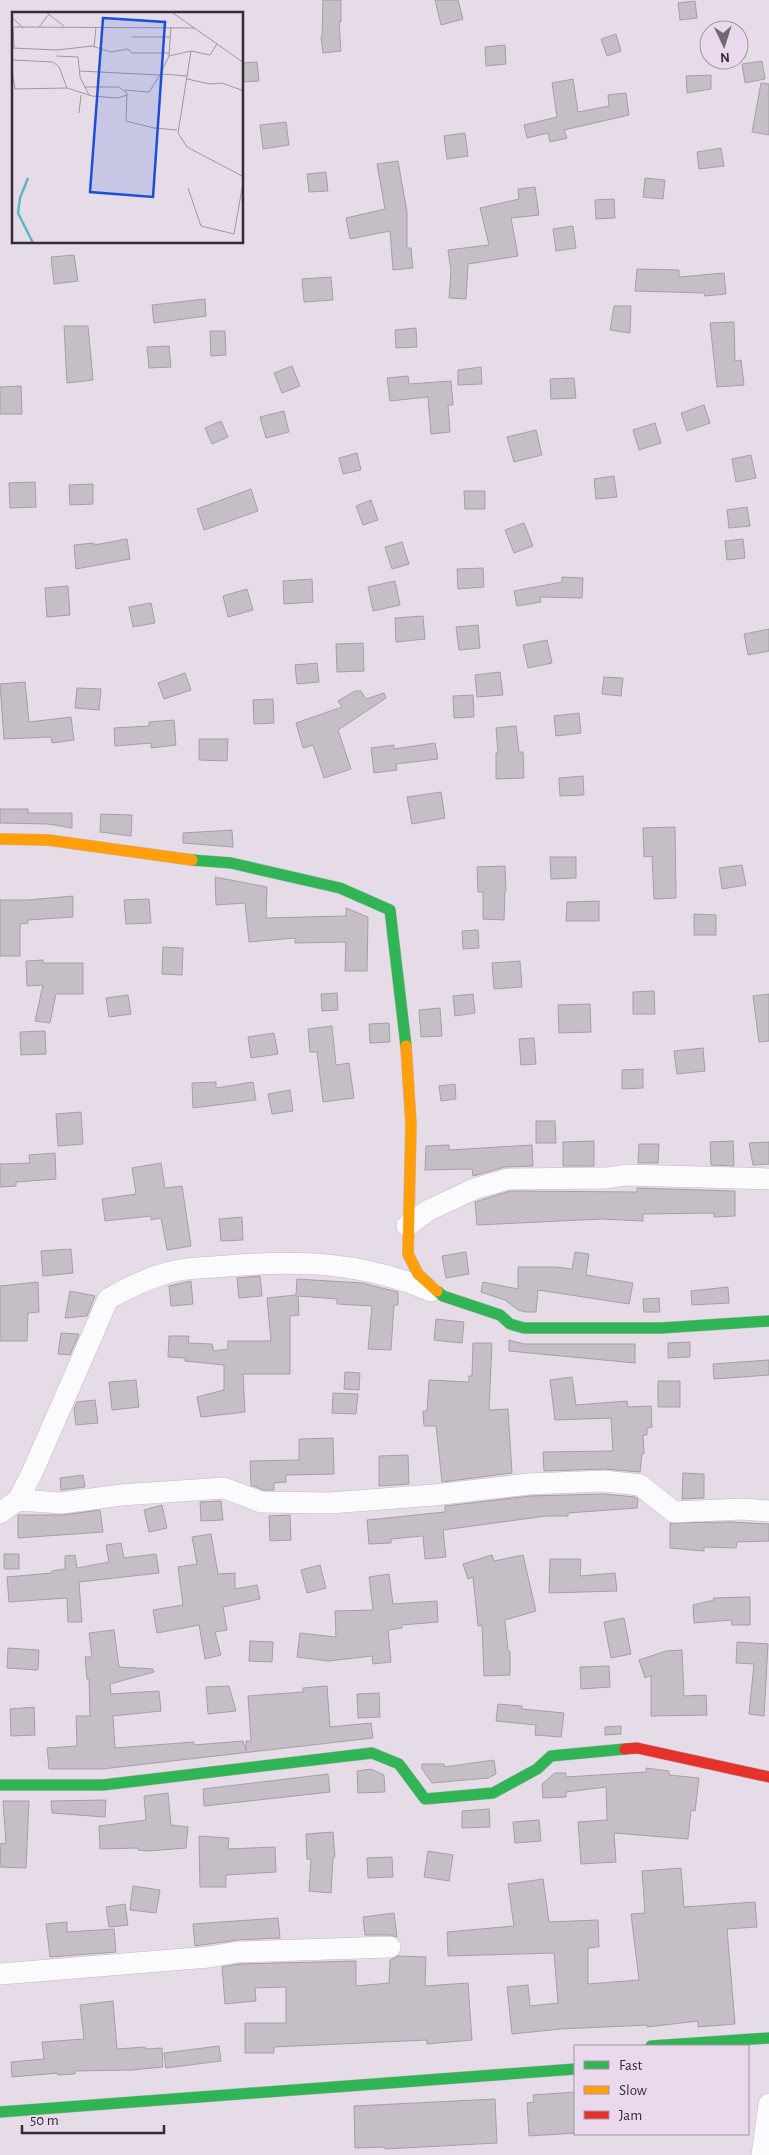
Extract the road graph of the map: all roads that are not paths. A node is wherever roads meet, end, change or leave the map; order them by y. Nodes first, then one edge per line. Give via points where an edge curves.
1 (0, 839) edge
2 (769, 1179) edge
3 (407, 1226) junction
4 (443, 1296) junction
5 (769, 1321) edge
6 (18, 1500) junction
7 (769, 1511) edge
8 (0, 1513) edge
9 (769, 1777) edge
10 (0, 1785) edge
11 (390, 1947) dead end
12 (0, 1974) edge
13 (769, 2038) edge
14 (680, 2045) edge
15 (574, 2066) edge
16 (769, 2104) edge
17 (0, 2112) edge
18 (762, 2155) edge

1 - 3 street via 48,840 184,860 231,863 340,888 390,910 404,1015 411,1125
2 - 3 street via 626,1175 508,1179 474,1189 427,1211
3 - 4 street via 408,1254 418,1274
4 - 5 street via 500,1315 510,1324 524,1328 661,1328
4 - 6 street via 398,1277 356,1267 312,1263 258,1263 168,1272 135,1284 108,1299
6 - 7 street via 62,1503 121,1495 224,1488 262,1502 330,1502 529,1484 604,1481 640,1485 674,1512
6 - 8 street
9 - 10 street via 637,1748 552,1756 537,1769 493,1793 425,1799 399,1764 372,1753 103,1785
11 - 12 street via 238,1952
13 - 14 street
15 - 17 street via 59,2103
16 - 18 street

